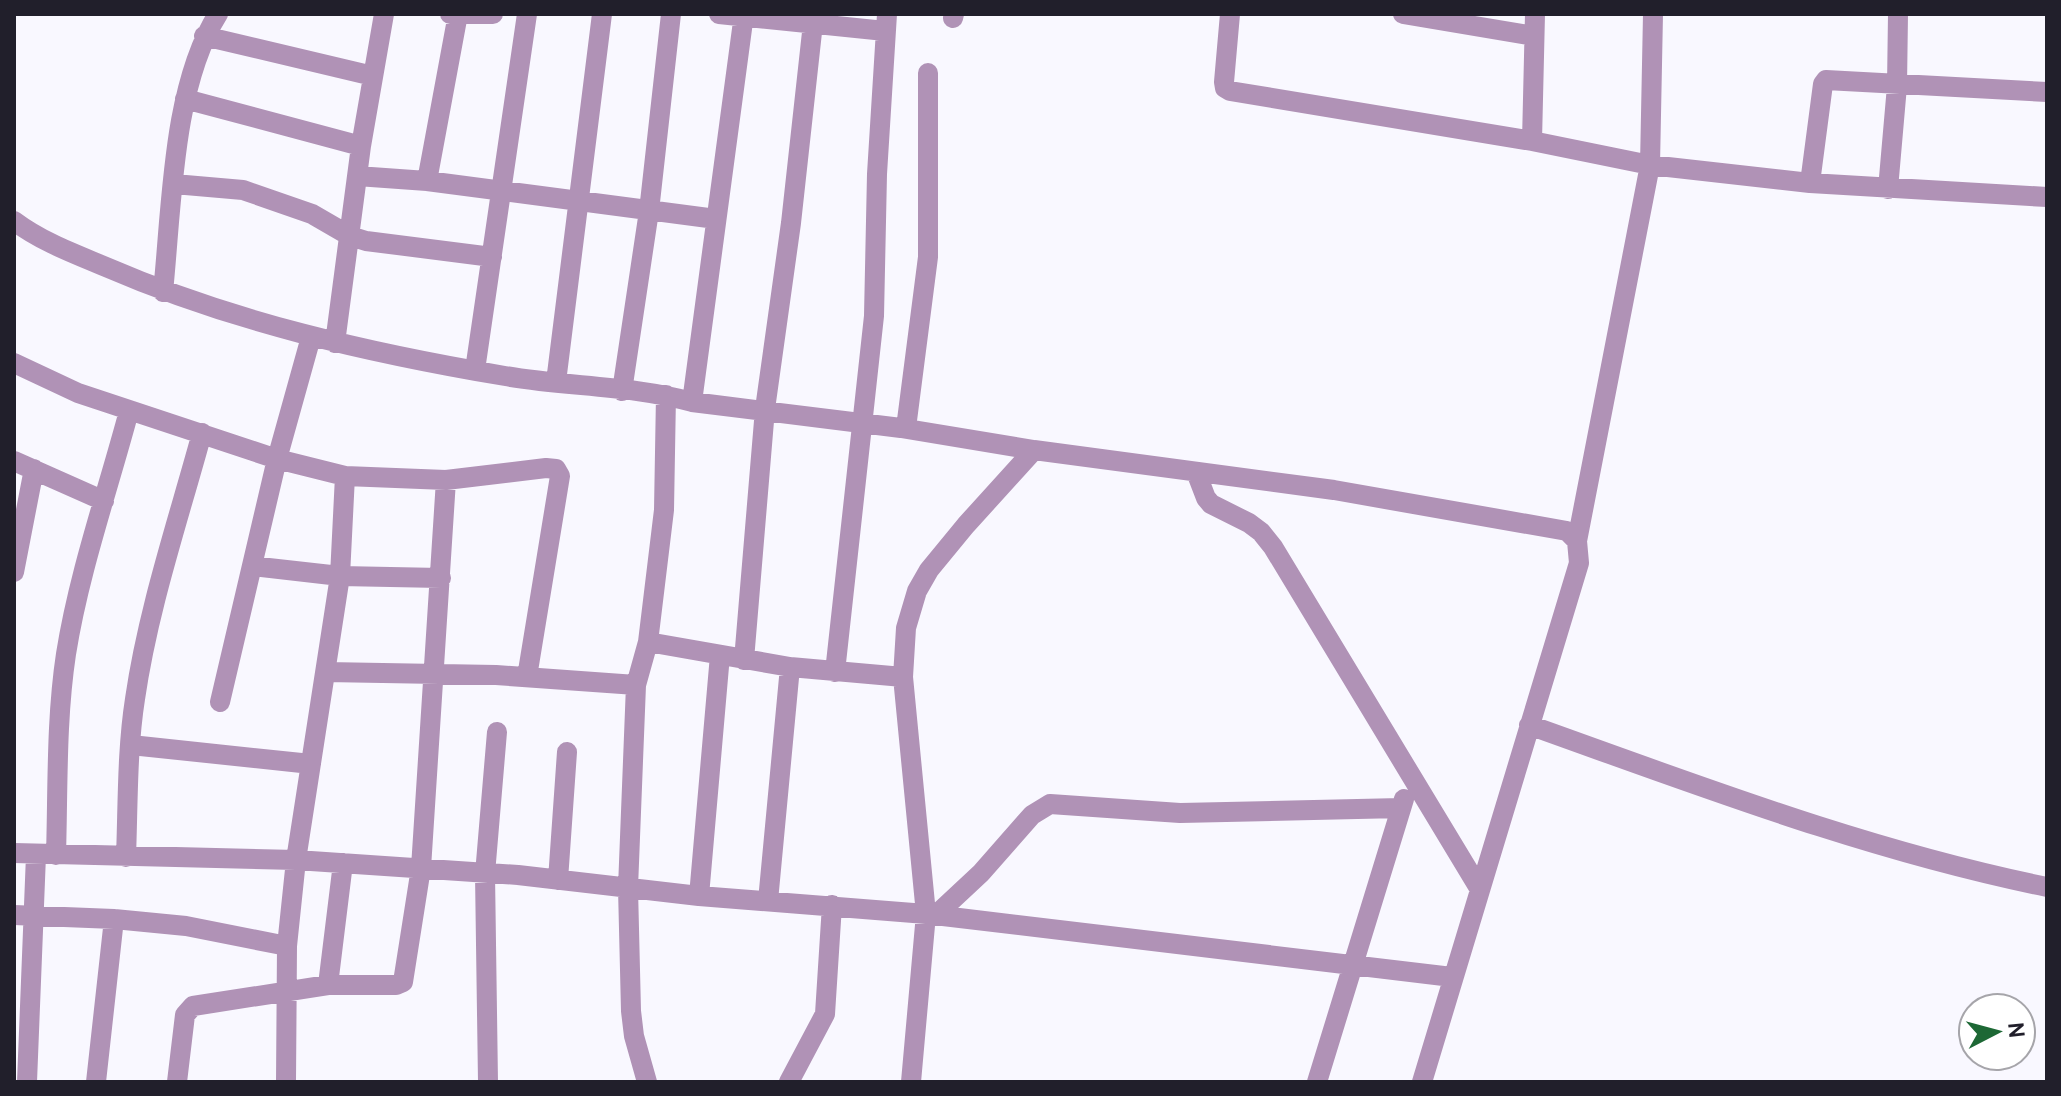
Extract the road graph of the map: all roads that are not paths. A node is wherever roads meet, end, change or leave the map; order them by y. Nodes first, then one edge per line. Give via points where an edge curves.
1 (218, 14) edge
2 (384, 14) edge
3 (450, 14) edge
4 (458, 14) edge
5 (493, 14) edge
6 (527, 14) edge
7 (602, 14) edge
8 (671, 14) edge
9 (719, 14) edge
10 (1403, 14) edge
11 (1535, 14) edge
12 (1653, 14) edge
13 (1898, 14) edge
14 (1227, 15) edge
15 (743, 16) edge
16 (813, 19) edge
17 (886, 23) edge
18 (204, 36) junction
19 (1534, 36) junction
20 (928, 73) dead end
21 (373, 76) junction
22 (1897, 86) junction
23 (2047, 92) edge
24 (185, 99) junction
25 (1532, 141) junction
26 (361, 146) junction
27 (1650, 165) junction
28 (357, 176) junction
29 (427, 181) junction
30 (1810, 183) junction
31 (174, 184) junction
32 (1888, 189) junction
33 (502, 192) junction
34 (2047, 197) edge
35 (577, 201) junction
36 (649, 211) junction
37 (716, 219) junction
38 (14, 221) edge
39 (350, 236) junction
40 (492, 257) junction
41 (163, 292) junction
42 (311, 337) junction
43 (335, 343) junction
44 (14, 363) edge
45 (475, 370) junction
46 (556, 382) junction
47 (622, 391) junction
48 (666, 395) junction
49 (692, 402) junction
50 (765, 409) junction
51 (129, 411) junction
52 (864, 423) junction
53 (906, 428) junction
54 (202, 433) junction
55 (1034, 450) junction
56 (277, 459) junction
57 (14, 461) edge
58 (34, 469) junction
59 (1196, 472) junction
60 (345, 476) junction
61 (446, 480) junction
62 (104, 501) junction
63 (1577, 541) junction
64 (252, 566) junction
65 (14, 572) edge
66 (340, 576) junction
67 (441, 578) junction
68 (648, 642) junction
69 (720, 655) junction
70 (744, 660) junction
71 (790, 667) junction
72 (326, 672) junction
73 (835, 672) junction
74 (435, 675) junction
75 (527, 677) junction
76 (903, 677) junction
77 (636, 685) junction
78 (220, 702) dead end
79 (1529, 725) junction
80 (497, 732) dead end
81 (131, 745) junction
82 (567, 752) dead end
83 (311, 764) junction
84 (1411, 776) junction
85 (1401, 808) junction
86 (14, 853) edge
87 (46, 855) junction
88 (126, 857) junction
89 (296, 860) junction
90 (343, 863) junction
91 (421, 868) junction
92 (485, 874) junction
93 (558, 880) junction
94 (2047, 887) edge
95 (628, 888) junction
96 (1479, 888) junction
97 (699, 896) junction
98 (768, 901) junction
99 (832, 905) junction
100 (931, 914) junction
101 (24, 915) edge
102 (114, 919) junction
103 (287, 946) junction
104 (1353, 965) junction
105 (1452, 977) junction
106 (328, 985) junction
107 (285, 992) junction
108 (27, 1082) edge
109 (96, 1082) edge
110 (177, 1082) edge
111 (286, 1082) edge
112 (488, 1082) edge
113 (647, 1082) edge
114 (789, 1082) edge
115 (911, 1082) edge
116 (1317, 1082) edge
117 (1422, 1082) edge

1 - 18 street
2 - 21 street
3 - 4 street
4 - 5 street
4 - 29 street
6 - 33 street
7 - 35 street
8 - 36 street
9 - 15 street
10 - 19 street
11 - 19 street
12 - 27 street
13 - 22 street
14 - 25 street via 1224,82 1230,91
15 - 16 street
15 - 37 street
16 - 17 street
16 - 50 street
17 - 52 street
18 - 21 street
18 - 24 street
19 - 25 street
20 - 53 street via 928,257
21 - 26 street
22 - 23 street
22 - 30 street via 1824,81
22 - 32 street
24 - 26 street
24 - 31 street
25 - 27 street
26 - 28 street
27 - 30 street
27 - 63 street
28 - 29 street
28 - 39 street
29 - 33 street
30 - 32 street
31 - 39 street via 243,190 312,214
31 - 41 street
32 - 34 street
33 - 35 street
33 - 40 street
35 - 36 street
35 - 46 street
36 - 37 street
36 - 47 street
37 - 49 street
38 - 41 street via 34,236
39 - 40 street
39 - 43 street
40 - 45 street
41 - 42 street
42 - 43 street
42 - 56 street
43 - 45 street
44 - 51 street
45 - 46 street
46 - 47 street
47 - 48 street
48 - 49 street
48 - 68 street via 664,510
49 - 50 street
50 - 52 street
50 - 70 street
51 - 54 street
51 - 62 street
52 - 53 street
52 - 73 street
53 - 55 street
54 - 56 street
54 - 81 street via 149,626
55 - 59 street
55 - 76 street via 946,548 917,591 906,628
56 - 60 street
56 - 64 street
57 - 58 street
58 - 62 street
58 - 65 street
59 - 63 street via 1559,528
59 - 84 street via 1211,504 1249,523 1273,547
60 - 61 street
60 - 66 street
61 - 67 street
61 - 75 street via 546,468 559,473
62 - 87 street via 74,613 62,686
63 - 79 street via 1579,563
64 - 66 street
64 - 78 street
66 - 67 street
66 - 72 street
67 - 74 street
68 - 69 street
68 - 77 street
69 - 70 street
69 - 97 street
70 - 71 street
71 - 73 street
71 - 98 street
72 - 74 street
72 - 83 street
73 - 76 street
74 - 75 street
74 - 91 street
75 - 77 street
76 - 100 street
77 - 95 street
79 - 94 street via 1827,831
79 - 96 street
80 - 92 street
81 - 83 street
81 - 88 street
82 - 93 street
83 - 89 street
84 - 85 street
84 - 96 street
85 - 100 street via 1180,813 1050,804 1032,815 981,873
85 - 104 street
86 - 87 street
87 - 88 street
87 - 101 street
88 - 89 street
89 - 90 street
89 - 103 street
90 - 91 street
90 - 106 street
91 - 92 street
91 - 106 street via 403,982
92 - 93 street
92 - 112 street
93 - 95 street
95 - 97 street
95 - 113 street via 631,1011
96 - 105 street
97 - 98 street
98 - 99 street
99 - 100 street
99 - 114 street via 825,1014
100 - 104 street
100 - 115 street
101 - 102 street
101 - 108 street
102 - 103 street via 205,929
102 - 109 street
103 - 107 street
104 - 105 street
104 - 116 street
105 - 117 street
106 - 107 street
107 - 110 street via 190,1008
107 - 111 street

